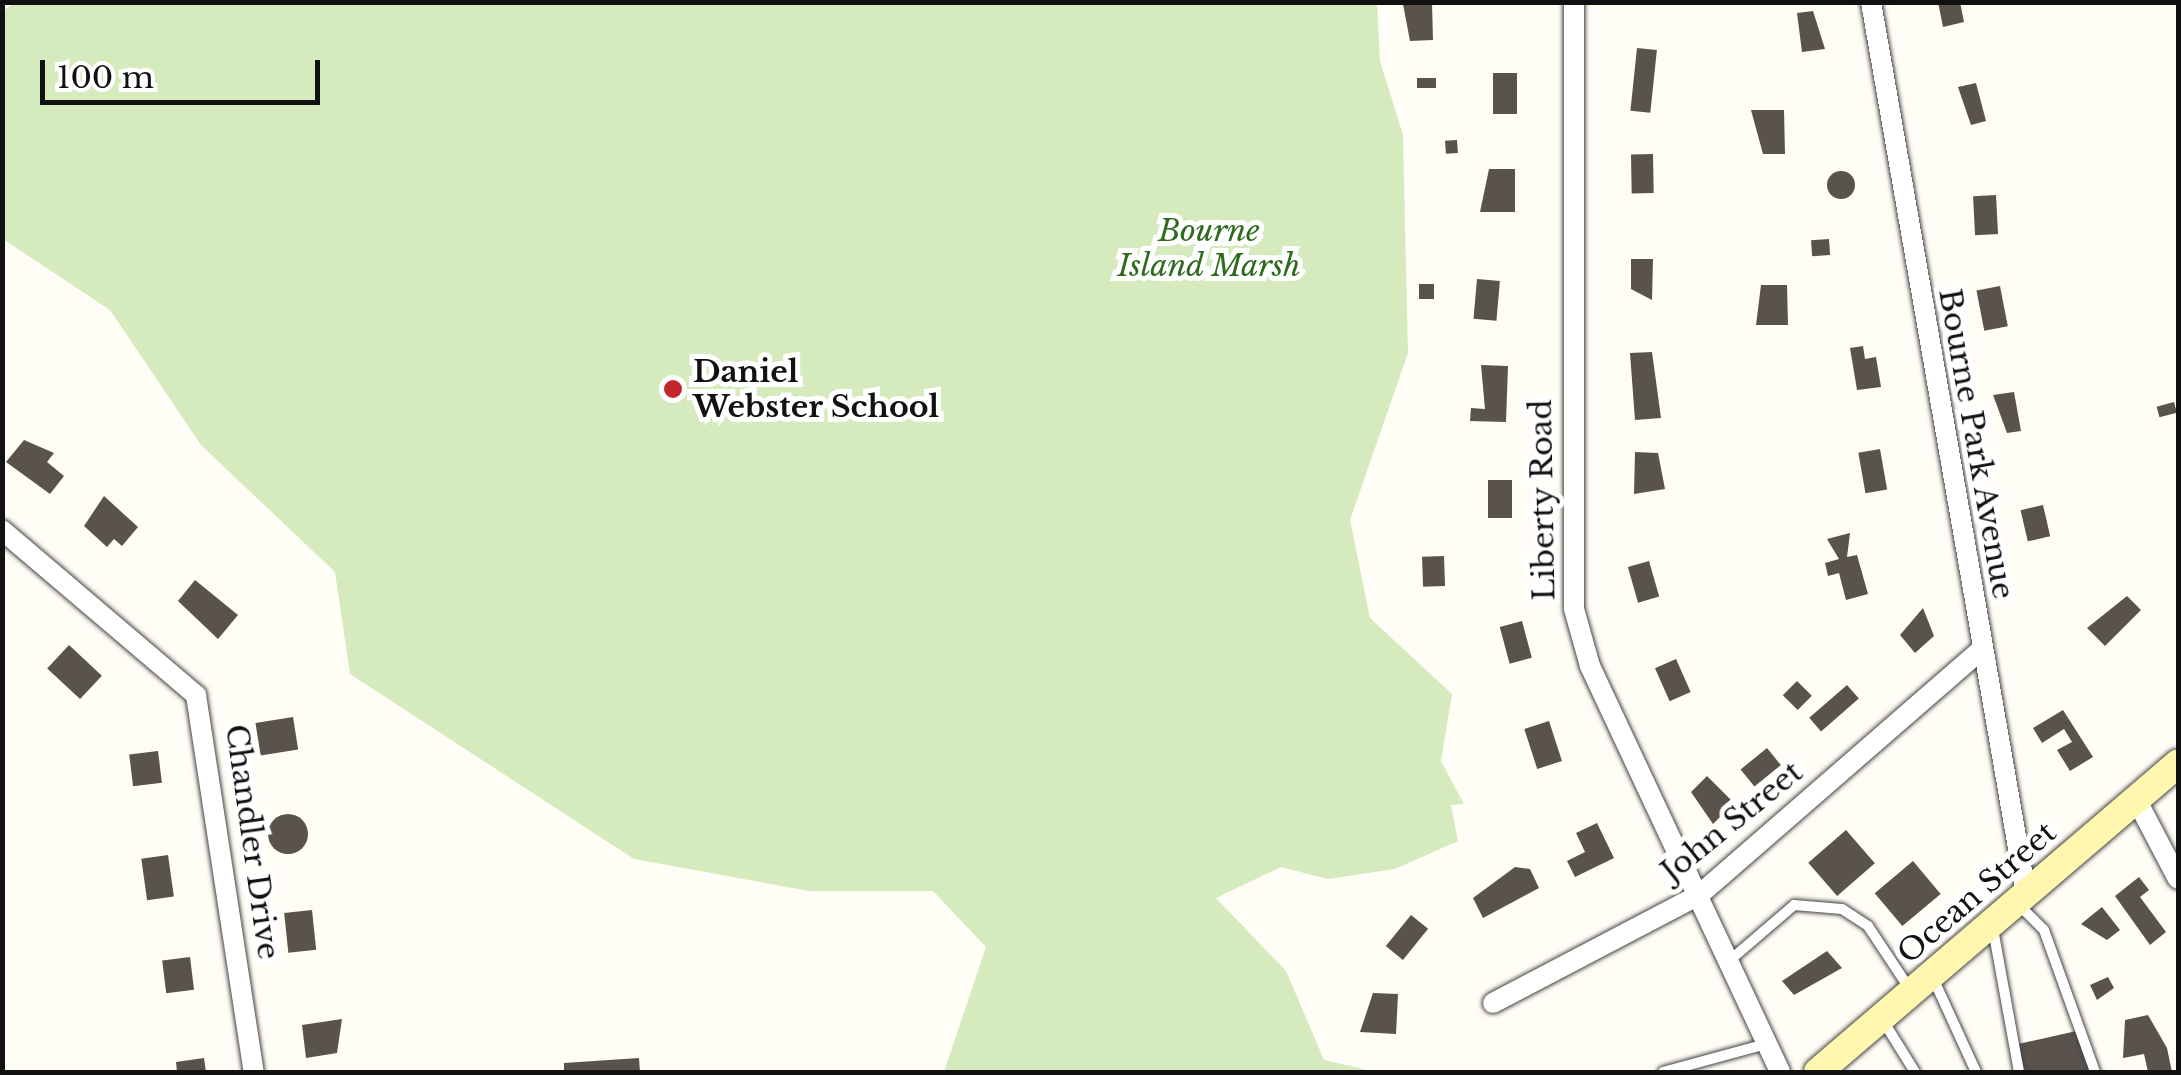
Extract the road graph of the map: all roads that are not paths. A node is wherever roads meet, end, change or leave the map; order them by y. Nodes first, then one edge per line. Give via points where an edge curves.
1 (1574, 2) edge
2 (1871, 2) edge
3 (2, 530) edge
4 (1982, 649) junction
5 (2178, 763) edge
6 (2136, 799) junction
7 (2178, 878) edge
8 (1699, 895) junction
9 (2021, 898) junction
10 (1992, 923) junction
11 (1729, 961) junction
12 (1922, 983) junction
13 (1493, 1003) dead end
14 (1882, 1018) junction
15 (1767, 1044) junction
16 (254, 1072) edge
17 (1663, 1072) edge
18 (1780, 1072) edge
19 (1818, 1072) edge
20 (1915, 1072) edge
21 (1976, 1072) edge
22 (2019, 1072) edge
23 (2095, 1072) edge

1 - 8 street, Liberty Road via 1574,610 1590,666
2 - 4 street, Bourne Park Avenue
3 - 16 street, Chandler Drive via 196,694
4 - 8 street, John Street
4 - 9 street, Bourne Park Avenue
5 - 6 main road, Ocean Street
6 - 7 street
6 - 9 main road, Ocean Street
8 - 11 street, Liberty Road
8 - 13 street, John Street
9 - 10 main road, Ocean Street
9 - 23 lane via 2044,930
10 - 12 main road, Ocean Street
10 - 22 lane
11 - 12 lane via 1794,905 1842,909 1868,926
11 - 15 street, Liberty Road
12 - 14 main road, Ocean Street
12 - 21 lane
14 - 19 main road, Ocean Street
14 - 20 lane
15 - 17 lane
15 - 18 street, Liberty Road

